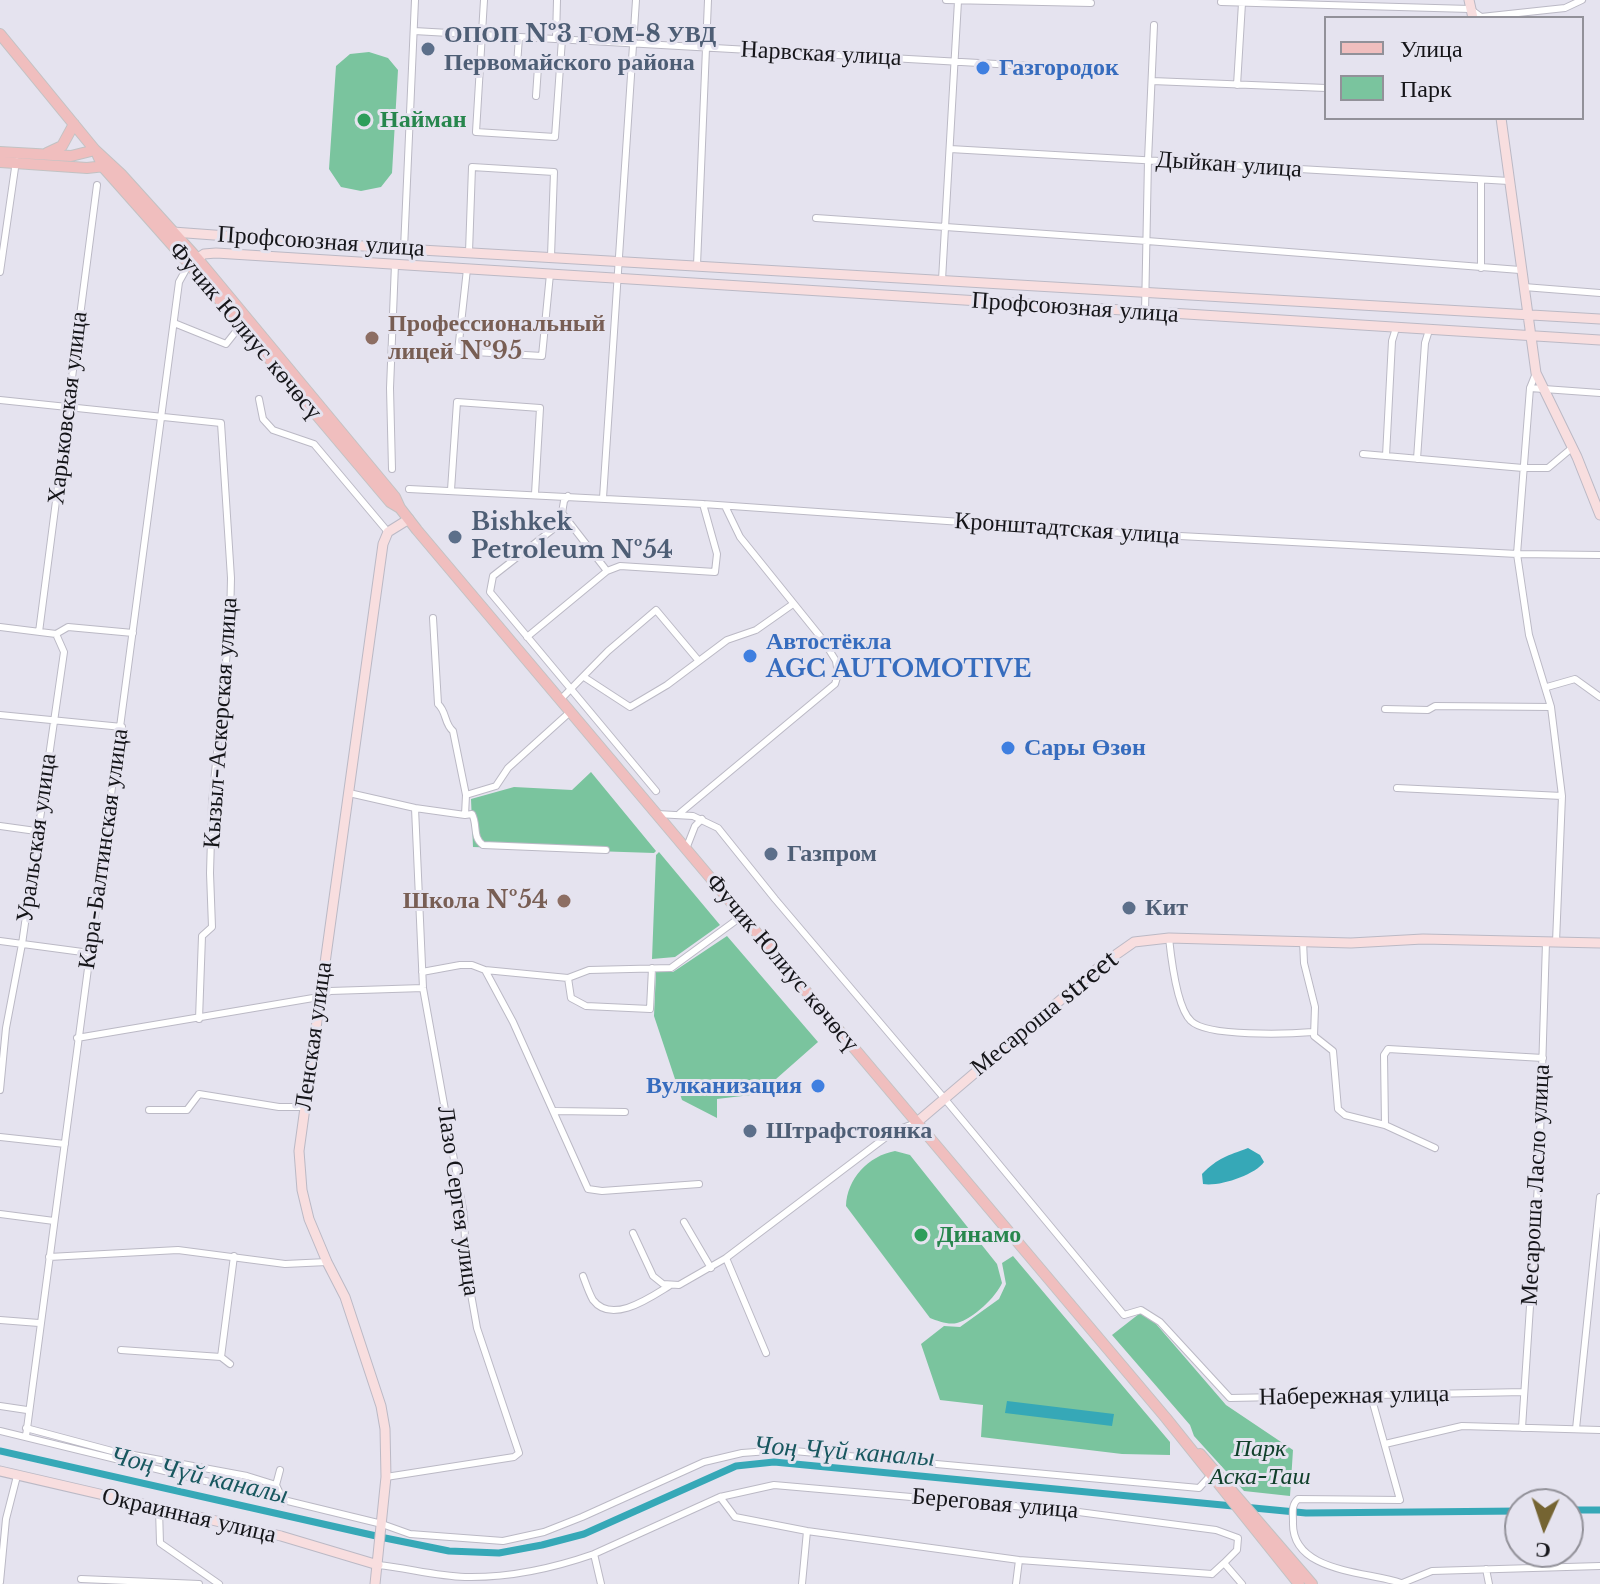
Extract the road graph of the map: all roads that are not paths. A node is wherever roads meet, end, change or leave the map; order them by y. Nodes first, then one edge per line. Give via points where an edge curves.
1 (415, 0) edge
2 (484, 0) edge
3 (557, 0) edge
4 (636, 0) edge
5 (708, 0) edge
6 (946, 0) edge
7 (1582, 0) edge
8 (958, 1) edge
9 (1221, 2) dead end
10 (1091, 3) dead end
11 (1242, 3) junction
12 (1471, 9) edge
13 (1490, 16) edge
14 (1154, 25) dead end
15 (414, 31) junction
16 (0, 34) edge
17 (482, 35) junction
18 (519, 37) junction
19 (559, 39) junction
20 (633, 43) junction
21 (707, 47) junction
22 (954, 61) junction
23 (1032, 66) dead end
24 (1152, 81) junction
25 (1237, 85) junction
26 (1324, 88) edge
27 (536, 96) dead end
28 (1501, 120) edge
29 (74, 124) junction
30 (950, 149) junction
31 (95, 150) junction
32 (0, 152) edge
33 (41, 154) junction
34 (16, 158) junction
35 (1148, 160) junction
36 (0, 162) edge
37 (106, 164) junction
38 (1481, 181) junction
39 (1509, 181) junction
40 (97, 185) dead end
41 (816, 218) dead end
42 (945, 228) junction
43 (173, 232) junction
44 (1147, 241) junction
45 (404, 249) junction
46 (469, 252) junction
47 (551, 256) junction
48 (620, 260) junction
49 (193, 261) junction
50 (395, 264) junction
51 (697, 265) junction
52 (1481, 268) junction
53 (467, 269) junction
54 (1520, 270) junction
55 (0, 272) edge
56 (550, 274) junction
57 (618, 279) junction
58 (942, 280) junction
59 (1523, 287) junction
60 (1147, 292) junction
61 (1600, 293) edge
62 (1145, 313) junction
63 (1530, 315) junction
64 (1600, 319) edge
65 (174, 323) junction
66 (241, 325) junction
67 (1396, 328) junction
68 (1429, 330) junction
69 (1530, 336) junction
70 (1600, 340) edge
71 (1536, 373) junction
72 (1530, 388) junction
73 (1544, 390) junction
74 (1600, 393) edge
75 (259, 399) dead end
76 (0, 400) edge
77 (68, 406) junction
78 (160, 418) junction
79 (1573, 447) junction
80 (1363, 454) dead end
81 (1386, 456) junction
82 (1417, 459) junction
83 (1523, 468) junction
84 (392, 469) dead end
85 (409, 489) dead end
86 (451, 490) junction
87 (535, 494) junction
88 (569, 496) junction
89 (603, 498) junction
90 (703, 504) junction
91 (725, 506) junction
92 (400, 508) junction
93 (1600, 515) edge
94 (409, 519) junction
95 (566, 519) junction
96 (388, 532) junction
97 (1517, 554) junction
98 (1600, 555) edge
99 (607, 571) junction
100 (793, 604) junction
101 (433, 618) dead end
102 (0, 627) edge
103 (39, 632) junction
104 (133, 633) junction
105 (56, 634) junction
106 (527, 637) junction
107 (698, 660) junction
108 (584, 677) junction
109 (1547, 687) junction
110 (571, 689) junction
111 (1600, 697) edge
112 (560, 700) junction
113 (1551, 707) junction
114 (1385, 709) dead end
115 (570, 712) junction
116 (0, 715) edge
117 (54, 722) junction
118 (122, 727) junction
119 (1397, 788) dead end
120 (656, 791) dead end
121 (349, 793) junction
122 (466, 795) junction
123 (1562, 796) junction
124 (415, 808) junction
125 (656, 814) junction
126 (679, 814) junction
127 (465, 815) junction
128 (702, 819) junction
129 (0, 826) edge
130 (36, 831) junction
131 (686, 849) junction
132 (606, 850) dead end
133 (742, 916) junction
134 (1169, 938) junction
135 (0, 941) edge
136 (1303, 941) junction
137 (1551, 942) junction
138 (1600, 943) edge
139 (22, 944) junction
140 (90, 953) junction
141 (652, 968) junction
142 (485, 970) junction
143 (422, 972) junction
144 (568, 978) junction
145 (423, 988) junction
146 (319, 997) junction
147 (199, 1019) junction
148 (1313, 1032) junction
149 (77, 1038) junction
150 (1543, 1058) junction
151 (0, 1090) edge
152 (944, 1098) junction
153 (303, 1107) junction
154 (149, 1110) dead end
155 (555, 1111) junction
156 (625, 1112) dead end
157 (916, 1123) junction
158 (1385, 1125) junction
159 (0, 1137) edge
160 (65, 1144) junction
161 (1435, 1148) dead end
162 (699, 1184) dead end
163 (1600, 1197) edge
164 (0, 1214) edge
165 (54, 1221) junction
166 (684, 1222) dead end
167 (633, 1233) dead end
168 (234, 1256) junction
169 (49, 1257) junction
170 (726, 1258) junction
171 (327, 1262) junction
172 (711, 1268) junction
173 (583, 1276) dead end
174 (669, 1286) junction
175 (0, 1320) edge
176 (39, 1323) junction
177 (121, 1350) dead end
178 (766, 1353) dead end
179 (221, 1357) junction
180 (230, 1364) dead end
181 (1524, 1392) junction
182 (1371, 1396) junction
183 (0, 1406) edge
184 (27, 1410) junction
185 (1166, 1418) junction
186 (1522, 1428) junction
187 (1576, 1429) junction
188 (1600, 1430) edge
189 (0, 1431) edge
190 (26, 1432) junction
191 (1385, 1444) junction
192 (280, 1470) dead end
193 (0, 1471) edge
194 (17, 1476) junction
195 (1210, 1476) junction
196 (386, 1477) junction
197 (276, 1485) junction
198 (1224, 1485) junction
199 (720, 1497) junction
200 (284, 1502) junction
201 (159, 1509) junction
202 (382, 1526) junction
203 (807, 1531) junction
204 (594, 1554) junction
205 (1019, 1560) junction
206 (1224, 1563) junction
207 (378, 1564) junction
208 (1600, 1566) edge
209 (1486, 1569) junction
210 (1212, 1574) junction
211 (81, 1579) dead end
212 (0, 1582) edge
213 (199, 1584) edge
214 (219, 1584) edge
215 (375, 1584) edge
216 (601, 1584) edge
217 (802, 1584) edge
218 (1016, 1584) edge
219 (1215, 1584) edge
220 (1242, 1584) edge
221 (1299, 1584) edge
222 (1312, 1584) edge
223 (1400, 1584) edge
224 (1489, 1584) edge

1 - 15 street
2 - 17 street
3 - 19 street
4 - 20 street
5 - 21 street
6 - 8 street
7 - 13 street via 1565,8
8 - 10 street
8 - 22 street
9 - 11 street
11 - 12 street
11 - 25 street
14 - 24 street
15 - 17 street, Нарвская улица
15 - 45 street
16 - 29 main road, Фучик Юлиус көчөсү
17 - 18 street, Нарвская улица
17 - 19 street via 476,132 555,137
18 - 19 street, Нарвская улица
18 - 27 street via 517,65 538,67
19 - 20 street, Нарвская улица
20 - 21 street, Нарвская улица
20 - 48 street
21 - 22 street, Нарвская улица
21 - 51 street
22 - 23 street, Нарвская улица
22 - 30 street
24 - 25 street
24 - 35 street
25 - 26 street
28 - 39 street
29 - 31 main road, Фучик Юлиус көчөсү
29 - 33 main road via 62,146
30 - 35 street, Дыйкан улица
30 - 42 street
31 - 33 main road via 80,156
31 - 37 main road, Фучик Юлиус көчөсү
32 - 34 main road
33 - 34 main road
34 - 36 main road
34 - 37 main road
34 - 55 street
35 - 38 street, Дыйкан улица
35 - 44 street
37 - 43 main road, Фучик Юлиус көчөсү
37 - 49 main road, Фучик Юлиус көчөсү
38 - 39 street, Дыйкан улица
38 - 52 street
39 - 54 street
40 - 77 street, Харьковская улица
41 - 42 street
42 - 44 street
42 - 58 street
43 - 45 street, Профсоюзная улица
43 - 49 main road, Фучик Юлиус көчөсү
44 - 52 street
44 - 60 street
45 - 46 street, Профсоюзная улица
46 - 47 street, Профсоюзная улица
46 - 47 street via 472,167 554,172
47 - 48 street, Профсоюзная улица
48 - 51 street, Профсоюзная улица
48 - 57 street
49 - 50 street, Профсоюзная улица via 216,253
49 - 65 street, Кара-Балтинская улица via 179,282
49 - 66 main road, Фучик Юлиус көчөсү
49 - 92 main road, Фучик Юлиус көчөсү
50 - 53 street, Профсоюзная улица
50 - 84 street
51 - 58 street, Профсоюзная улица
52 - 54 street
53 - 56 street, Профсоюзная улица
53 - 56 street via 458,351 542,356
54 - 59 street
56 - 57 street, Профсоюзная улица
57 - 62 street, Профсоюзная улица
57 - 89 street
58 - 60 street, Профсоюзная улица
59 - 61 street
59 - 63 street
60 - 62 street
60 - 63 street, Профсоюзная улица
62 - 67 street, Профсоюзная улица
63 - 64 street, Профсоюзная улица
63 - 69 street
65 - 66 street via 226,344
65 - 78 street, Кара-Балтинская улица
66 - 92 main road, Фучик Юлиус көчөсү
67 - 68 street, Профсоюзная улица
67 - 81 street
68 - 69 street, Профсоюзная улица
68 - 82 street
69 - 70 street, Профсоюзная улица
69 - 71 street
71 - 72 street, Месароша Ласло улица
71 - 73 street
72 - 73 street
72 - 83 street, Месароша Ласло улица
73 - 74 street
73 - 79 street
75 - 96 street via 263,419 273,430 314,444
76 - 77 street
77 - 78 street
77 - 103 street, Харьковская улица
78 - 104 street, Кара-Балтинская улица
78 - 147 street, Кызыл-Аскерская улица via 221,423 230,606 212,803 212,927 202,936
79 - 83 street via 1548,468
79 - 93 street
80 - 81 street
81 - 82 street
82 - 83 street
83 - 97 street, Месароша Ласло улица
85 - 86 street, Кронштадтская улица
86 - 87 street, Кронштадтская улица
86 - 87 street via 457,402 540,408
87 - 88 street, Кронштадтская улица
88 - 89 street, Кронштадтская улица
88 - 95 street via 561,507
89 - 90 street, Кронштадтская улица
90 - 91 street, Кронштадтская улица
90 - 99 street via 717,554 715,572 620,566
91 - 97 street, Кронштадтская улица
91 - 100 street via 740,537
92 - 94 main road, Фучик Юлиус көчөсү
94 - 96 street
94 - 112 main road, Фучик Юлиус көчөсү
95 - 99 street
95 - 106 street via 493,576 490,592
96 - 121 street, Ленская улица
97 - 98 street, Кронштадтская улица
97 - 109 street, Месароша Ласло улица via 1529,635
99 - 106 street
100 - 107 street
100 - 126 street via 836,661 835,684
101 - 122 street via 438,704 453,731
102 - 103 street
103 - 105 street
104 - 105 street via 68,627
104 - 118 street, Кара-Балтинская улица
105 - 117 street, Уральская улица via 64,652
106 - 110 street
107 - 108 street via 630,707
107 - 108 street via 656,610
108 - 110 street
109 - 111 street via 1575,679
109 - 113 street, Месароша Ласло улица
110 - 112 street
110 - 120 street
112 - 115 main road, Фучик Юлиус көчөсү
113 - 114 street
113 - 123 street, Месароша Ласло улица
115 - 122 street via 508,768 496,786
115 - 125 main road, Фучик Юлиус көчөсү
116 - 117 street
117 - 118 street
117 - 130 street, Уральская улица
118 - 140 street, Кара-Балтинская улица
119 - 123 street
121 - 124 street
121 - 146 street, Ленская улица
122 - 127 street
123 - 137 street, Месароша Ласло улица
124 - 127 street
124 - 143 street, Лазо Сергея улица
125 - 126 street
125 - 131 main road, Фучик Юлиус көчөсү
126 - 128 street
127 - 132 street via 474,817 475,834 483,845
128 - 131 street
128 - 152 street via 718,828
129 - 130 street
130 - 139 street, Уральская улица
131 - 133 main road, Фучик Юлиус көчөсү
133 - 141 street via 671,968
133 - 157 main road, Фучик Юлиус көчөсү
134 - 136 street, Месароша street
134 - 148 street via 1174,979 1192,1023 1208,1030
134 - 152 street, Месароша street via 1134,942 1104,963
135 - 139 street
136 - 137 street, Месароша street
136 - 148 street via 1315,1007
137 - 138 street, Месароша street
137 - 150 street, Месароша Ласло улица
139 - 140 street
139 - 151 street, Уральская улица
140 - 149 street, Кара-Балтинская улица
141 - 144 street via 589,970
141 - 144 street via 650,1009 586,1006 571,998
142 - 143 street via 460,965
142 - 144 street
142 - 155 street
143 - 145 street, Лазо Сергея улица
145 - 146 street via 330,991
145 - 196 street, Лазо Сергея улица via 464,1215 477,1328 519,1453
146 - 147 street
146 - 153 street, Ленская улица
147 - 149 street
148 - 158 street via 1333,1051 1340,1112
149 - 160 street, Кара-Балтинская улица
150 - 158 street via 1388,1049
150 - 181 street, Месароша Ласло улица
152 - 157 street, Месароша street
152 - 182 street, Набережная улица via 1124,1315 1141,1310 1160,1322 1230,1398
153 - 154 street via 199,1094 187,1110
153 - 171 street, Ленская улица via 302,1190
155 - 156 street
155 - 162 street via 588,1189
157 - 170 street, Месароша street via 894,1131
157 - 185 main road, Фучик Юлиус көчөсү
158 - 161 street
159 - 160 street
160 - 165 street, Кара-Балтинская улица
163 - 187 street
164 - 165 street
165 - 169 street, Кара-Балтинская улица
166 - 172 street
167 - 174 street via 653,1276
168 - 169 street via 178,1250
168 - 171 street via 285,1264
168 - 179 street
169 - 176 street, Кара-Балтинская улица
170 - 172 street, Месароша street
170 - 178 street
171 - 196 street, Ленская улица via 345,1297 381,1406
172 - 174 street, Месароша street
173 - 174 street, Месароша street via 594,1301 615,1309 637,1305
175 - 176 street
176 - 184 street, Кара-Балтинская улица
177 - 179 street
179 - 180 street
181 - 182 street, Набережная улица
181 - 186 street, Месароша Ласло улица
182 - 191 street
183 - 184 street
184 - 190 street, Кара-Балтинская улица
185 - 195 main road
185 - 198 main road
186 - 187 street, Набережная улица
186 - 191 street, Набережная улица via 1462,1426
187 - 188 street, Набережная улица
189 - 190 street
190 - 197 street
190 - 200 street via 85,1453
191 - 223 street via 1400,1500 1298,1499 1293,1504 1292,1533 1294,1541 1338,1571 1380,1575
192 - 197 street
193 - 194 street, Окраинная улица
194 - 201 street, Окраинная улица
194 - 212 street via 6,1519
195 - 198 main road
195 - 202 street via 1199,1488 783,1450 704,1462 544,1532 503,1541 410,1534
196 - 202 street, Ленская улица
197 - 200 street
198 - 221 main road
198 - 222 main road
199 - 203 street, Береговая улица via 735,1517
199 - 204 street, Береговая улица
199 - 206 street, Береговая улица via 774,1485 1139,1519 1235,1535 1237,1550
200 - 202 street
201 - 207 street, Окраинная улица
201 - 214 street via 160,1543
202 - 207 street, Ленская улица
203 - 205 street, Береговая улица
203 - 217 street
204 - 207 street, Береговая улица via 526,1573 488,1576
204 - 216 street
205 - 210 street, Береговая улица
205 - 218 street
206 - 210 street
206 - 220 street
207 - 215 street, Ленская улица
208 - 209 street
209 - 223 street via 1432,1571
209 - 224 street
210 - 219 street
211 - 213 street

